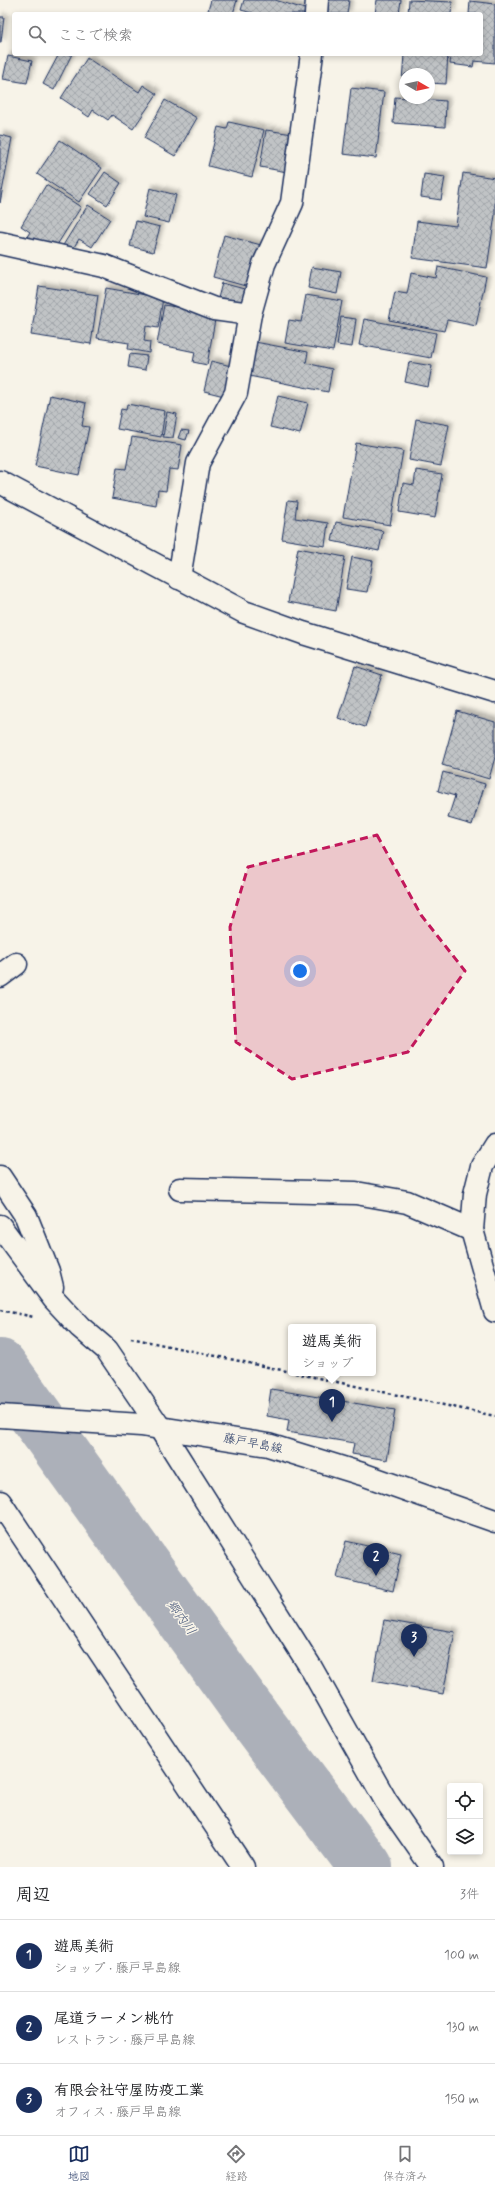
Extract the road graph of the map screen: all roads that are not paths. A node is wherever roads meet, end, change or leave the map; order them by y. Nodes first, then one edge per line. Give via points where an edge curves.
1 (316, 0) edge
2 (316, 12) edge
3 (312, 56) edge
4 (0, 243) edge
5 (250, 314) junction
6 (0, 482) edge
7 (179, 578) junction
8 (495, 692) edge
9 (495, 1145) edge
10 (0, 1177) edge
11 (180, 1189) dead end
12 (0, 1226) edge
13 (481, 1239) edge
14 (54, 1299) junction
15 (495, 1312) edge
16 (0, 1416) edge
17 (150, 1426) junction
18 (0, 1502) edge
19 (495, 1521) edge
20 (243, 1867) edge
21 (432, 1867) edge

1 - 2 street
3 - 5 street via 292,202 264,264
4 - 5 street via 104,266 214,309
5 - 7 street via 236,393 198,463
6 - 7 street
7 - 8 street via 244,612 303,633
9 - 13 street via 482,1166 475,1194
10 - 14 street via 26,1216 48,1271
11 - 13 street via 356,1193 407,1202
12 - 14 street
13 - 15 street
14 - 17 street via 106,1350
16 - 17 street, 藤戸早島線
17 - 19 street, 藤戸早島線 via 268,1445 362,1474
17 - 21 street via 310,1666 386,1801
18 - 20 street

